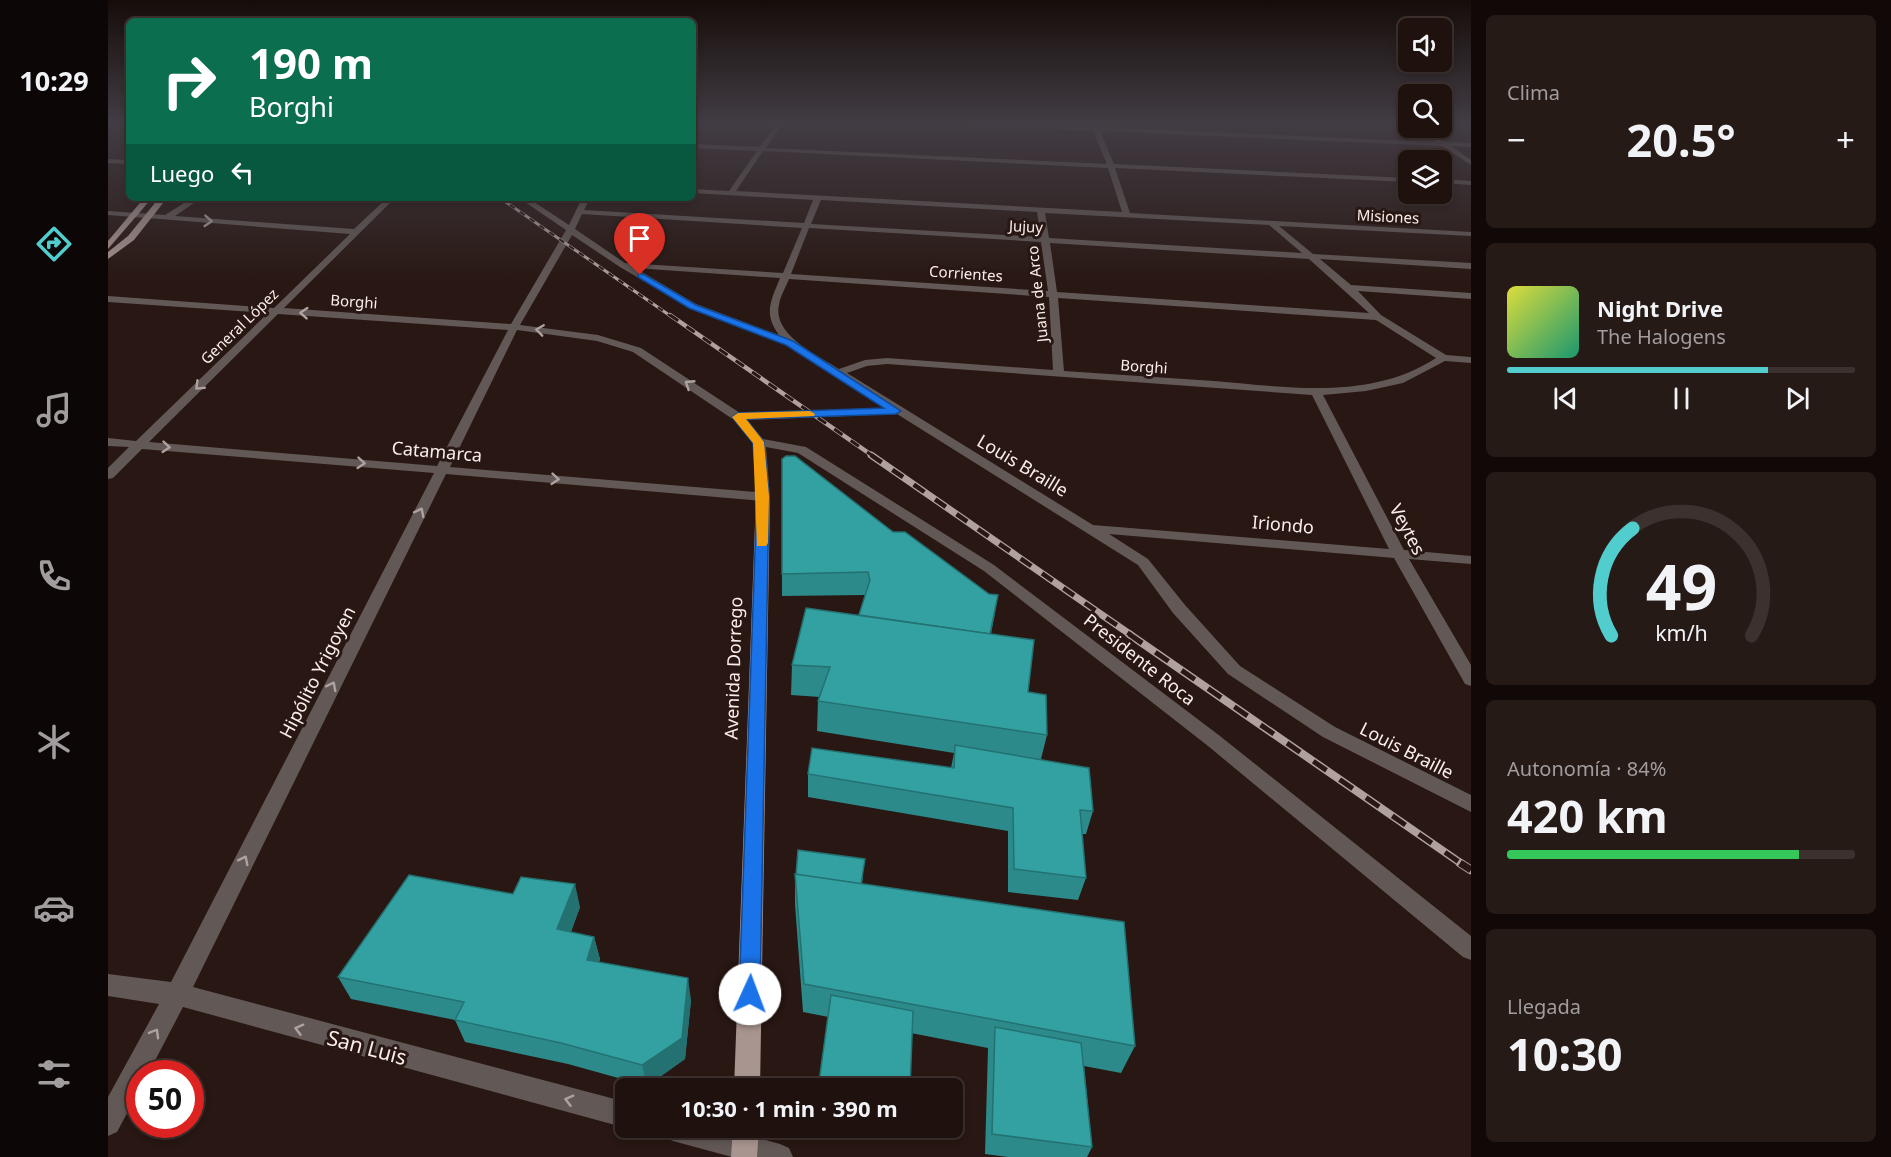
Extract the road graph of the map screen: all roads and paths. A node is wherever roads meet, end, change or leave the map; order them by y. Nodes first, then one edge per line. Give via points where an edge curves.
1 (742, 177) edge
2 (1115, 177) edge
3 (1348, 177) edge
4 (1398, 179) edge
5 (1452, 182) edge
6 (1471, 183) edge
7 (696, 191) edge
8 (731, 193) junction
9 (818, 198) junction
10 (146, 201) edge
11 (161, 201) edge
12 (188, 201) edge
13 (192, 201) edge
14 (388, 201) edge
15 (528, 201) edge
16 (584, 201) edge
17 (1041, 210) junction
18 (579, 212) junction
19 (108, 213) edge
20 (1126, 214) junction
21 (135, 215) junction
22 (148, 216) junction
23 (166, 218) junction
24 (1271, 223) junction
25 (807, 226) junction
26 (357, 232) junction
27 (1471, 234) edge
28 (568, 235) junction
29 (1046, 240) junction
30 (108, 246) edge
31 (108, 256) edge
32 (1312, 256) junction
33 (623, 265) junction
34 (1471, 266) edge
35 (785, 276) junction
36 (1349, 288) junction
37 (1053, 294) junction
38 (1471, 296) edge
39 (108, 299) edge
40 (276, 311) junction
41 (1378, 317) junction
42 (514, 327) junction
43 (790, 343) junction
44 (1443, 358) junction
45 (1471, 360) edge
46 (838, 373) junction
47 (1059, 375) junction
48 (1316, 392) junction
49 (896, 411) junction
50 (738, 417) junction
51 (108, 442) edge
52 (759, 442) junction
53 (140, 445) junction
54 (441, 470) junction
55 (108, 475) edge
56 (763, 496) junction
57 (1091, 528) junction
58 (1398, 553) junction
59 (1471, 560) edge
60 (1471, 680) edge
61 (1471, 804) edge
62 (1471, 950) edge
63 (108, 985) edge
64 (177, 994) junction
65 (747, 1078) edge
66 (615, 1112) edge
67 (108, 1122) edge
68 (718, 1138) edge
69 (745, 1144) edge
70 (780, 1157) edge

1 - 8 street
2 - 20 street
3 - 4 street
5 - 6 street
7 - 8 street, Misiones
8 - 9 street, Misiones
9 - 17 street, Misiones
9 - 25 street
10 - 21 main road
11 - 12 street via 163,206
11 - 22 main road
13 - 23 street
14 - 26 street, General López
15 - 28 street, Louis Braille
16 - 18 street, Hipólito Yrigoyen
17 - 20 street, Misiones
17 - 29 street, Juana de Arco
18 - 25 street, Jujuy
18 - 28 street, Hipólito Yrigoyen
19 - 21 street
20 - 24 street, Misiones
21 - 22 street
21 - 30 main road
22 - 23 street
22 - 31 main road via 131,238
23 -> 26 street
24 - 27 street, Misiones
24 - 32 street
25 - 29 street, Jujuy
25 - 35 street
26 - 40 street, General López
28 - 33 street, Louis Braille
28 - 42 street, Hipólito Yrigoyen
29 - 32 street, Jujuy
29 - 37 street, Juana de Arco
32 - 34 street, Jujuy
32 - 36 street
33 - 35 street, Corrientes
33 - 43 street, Louis Braille via 693,306
35 - 37 street, Corrientes
35 - 43 street via 773,307 778,327
36 - 38 street
36 - 41 street
37 - 41 street, Corrientes
37 - 47 street, Juana de Arco
39 - 40 street, Borghi
42 -> 40 street, Borghi
40 -> 53 street, General López
41 - 44 street
50 -> 42 street, Borghi via 637,350 598,338
42 - 54 street, Hipólito Yrigoyen
43 - 46 street, Louis Braille
44 - 45 street
44 - 48 street, Borghi via 1408,378 1345,391
46 - 47 street, Borghi via 865,363 887,362
46 - 49 street, Louis Braille
47 - 48 street, Borghi
48 - 58 street, Veytes
49 - 50 street
49 - 57 street, Louis Braille
50 - 52 street
51 - 53 street, Catamarca
52 - 56 street, Avenida Dorrego
52 - 62 street, Presidente Roca via 802,450 989,568 1214,741
53 -> 54 street, Catamarca
53 - 55 street, General López
54 -> 56 street, Catamarca
64 -> 54 street, Hipólito Yrigoyen
56 - 65 main road, Avenida Dorrego
57 - 58 street, Iriondo
57 - 61 street, Louis Braille via 1143,562 1234,670 1329,732
58 - 59 street, Iriondo
58 - 60 street, Veytes
63 - 64 street, San Luis
66 -> 64 street, San Luis
67 -> 64 street, Hipólito Yrigoyen
68 - 69 street
69 - 70 street

